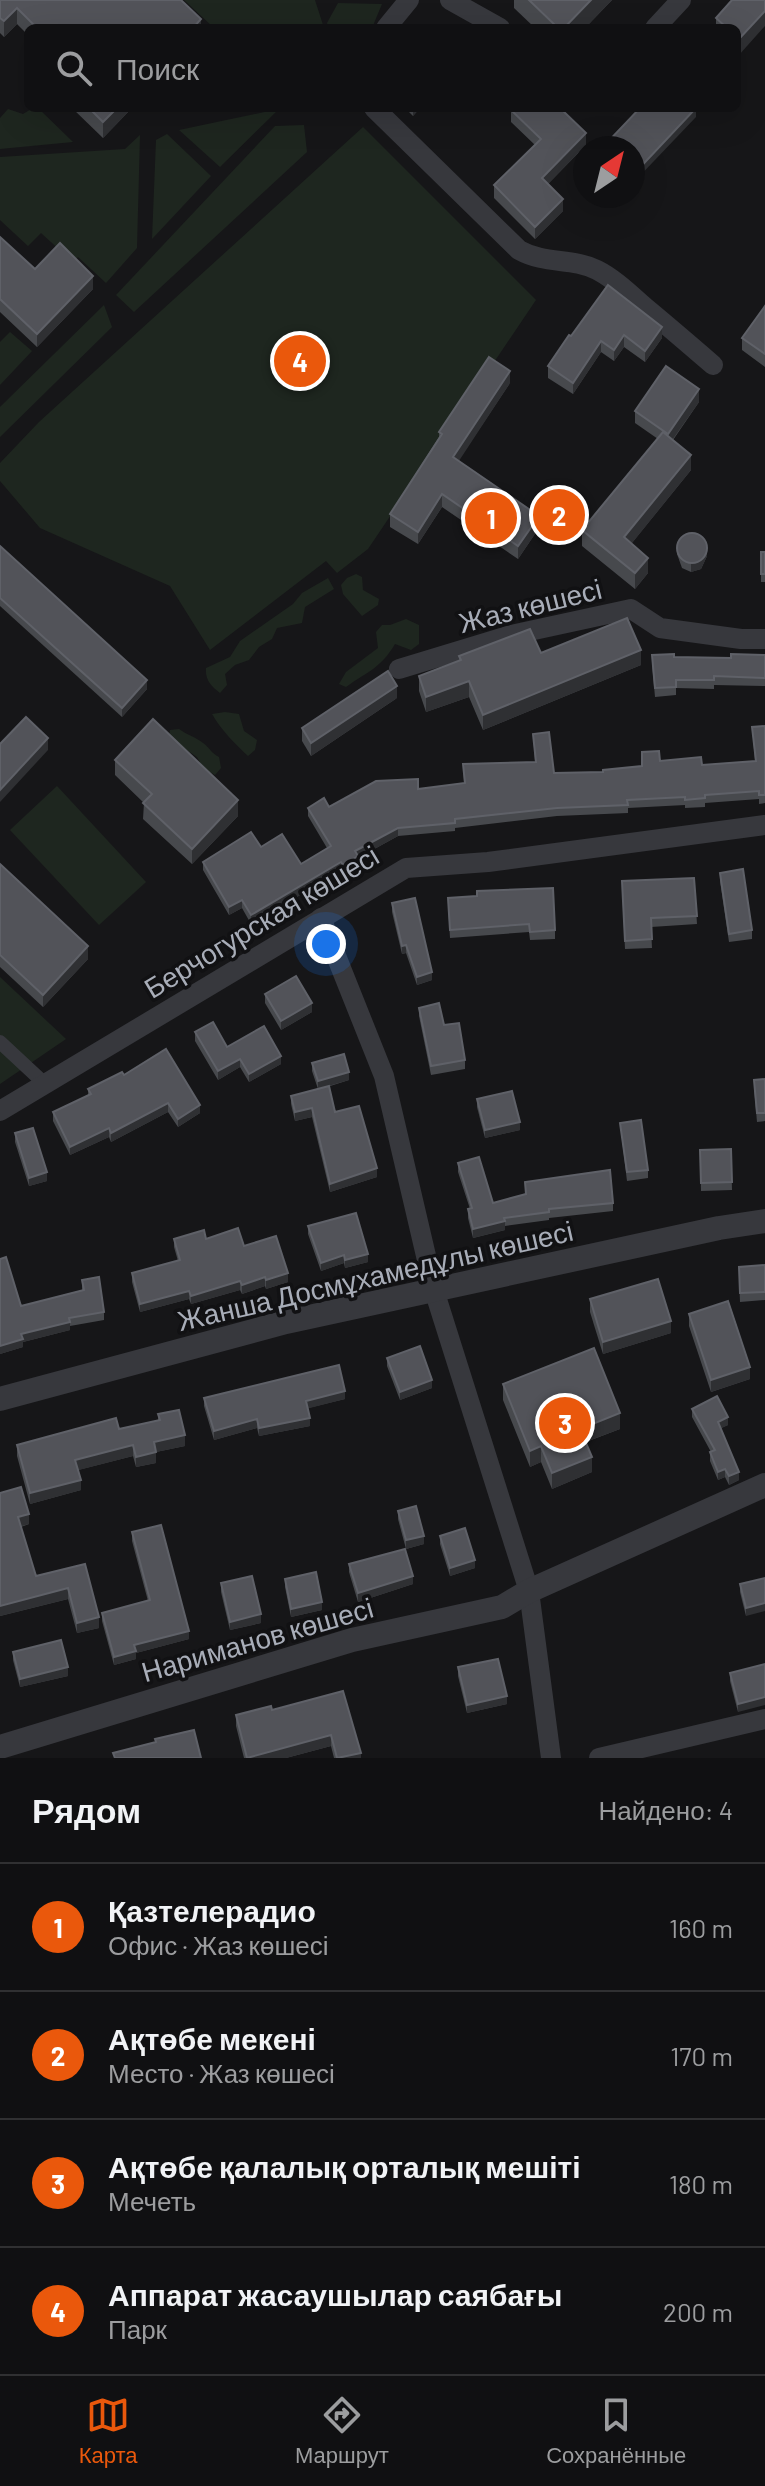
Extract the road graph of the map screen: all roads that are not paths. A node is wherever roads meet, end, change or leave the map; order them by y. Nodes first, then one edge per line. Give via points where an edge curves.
1 (409, 0) edge
2 (450, 0) edge
3 (681, 0) edge
4 (389, 24) edge
5 (493, 24) edge
6 (659, 24) edge
7 (378, 112) edge
8 (713, 365) dead end
9 (765, 639) edge
10 (399, 669) dead end
11 (765, 825) edge
12 (321, 918) junction
13 (0, 1042) edge
14 (44, 1083) junction
15 (0, 1111) edge
16 (765, 1221) edge
17 (434, 1290) junction
18 (0, 1399) edge
19 (765, 1485) edge
20 (529, 1591) junction
21 (765, 1719) edge
22 (0, 1747) edge
23 (551, 1758) edge
24 (599, 1758) edge

1 - 4 street
2 - 5 street
3 - 6 street
7 - 8 street via 519,250 533,258 597,270
9 - 10 street, Жаз көшесі via 660,628 631,609 511,635
11 - 12 street, Берчогурская көшесі via 406,868
12 - 14 street, Берчогурская көшесі
12 - 17 street via 384,1076
13 - 14 street
14 - 15 street, Берчогурская көшесі
16 - 17 street, Жанша Досмұхамедұлы көшесі
17 - 18 street, Жанша Досмұхамедұлы көшесі via 286,1322
17 - 20 street
19 - 20 street, Нариманов көшесі
20 - 22 street, Нариманов көшесі via 502,1607 352,1640
20 - 23 street
21 - 24 street

